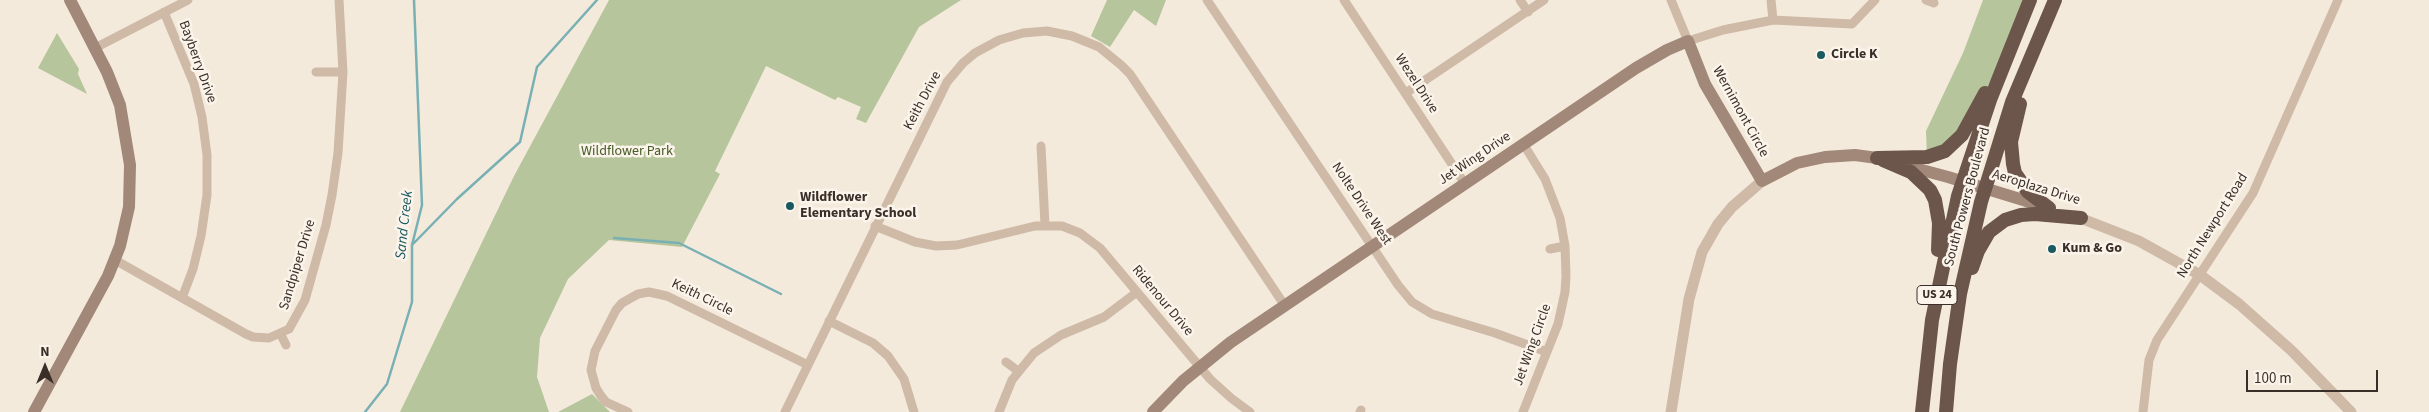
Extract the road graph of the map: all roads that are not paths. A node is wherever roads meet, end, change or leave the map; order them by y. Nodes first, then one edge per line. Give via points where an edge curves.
1 (70, 0) edge
2 (188, 0) edge
3 (339, 0) edge
4 (1207, 0) edge
5 (1344, 0) edge
6 (1520, 0) edge
7 (1544, 0) edge
8 (1671, 0) edge
9 (1771, 0) edge
10 (1875, 0) edge
11 (2030, 0) edge
12 (2055, 0) edge
13 (2338, 0) edge
14 (164, 12) junction
15 (1528, 12) junction
16 (1773, 20) junction
17 (2044, 24) junction
18 (2018, 27) junction
19 (1688, 41) junction
20 (95, 48) junction
21 (316, 72) dead end
22 (343, 72) junction
23 (1406, 93) junction
24 (1524, 145) junction
25 (1042, 146) dead end
26 (1877, 158) junction
27 (1762, 181) junction
28 (1963, 181) junction
29 (1465, 184) junction
30 (1984, 188) junction
31 (2049, 208) junction
32 (2081, 218) junction
33 (875, 226) junction
34 (1045, 226) junction
35 (1372, 246) junction
36 (1565, 246) junction
37 (1550, 249) dead end
38 (115, 260) junction
39 (2200, 275) junction
40 (1137, 292) junction
41 (182, 298) junction
42 (1285, 306) junction
43 (1932, 320) junction
44 (829, 321) junction
45 (281, 334) junction
46 (1954, 334) junction
47 (286, 345) dead end
48 (1547, 352) junction
49 (1006, 362) dead end
50 (808, 365) junction
51 (1200, 366) junction
52 (1018, 371) junction
53 (34, 412) edge
54 (628, 412) edge
55 (785, 412) edge
56 (914, 412) edge
57 (999, 412) edge
58 (1153, 412) edge
59 (1250, 412) edge
60 (1523, 412) edge
61 (1672, 412) edge
62 (1922, 412) edge
63 (1946, 412) edge
64 (2143, 412) edge
65 (2351, 412) edge

1 - 20 main road
2 - 14 street
3 - 22 street, Sandpiper Drive
4 - 35 street, Nolte Drive West
5 - 23 street, Wezel Drive
6 - 15 street
7 - 15 street
8 - 19 street, Wernimont Circle
9 - 16 street
10 - 16 street, Jet Wing Drive via 1852,24
11 - 18 highway, South Powers Boulevard / US 24
12 - 17 highway, South Powers Boulevard / US 24
13 - 39 street, North Newport Road via 2253,194
14 - 20 street
14 - 41 street, Bayberry Drive via 194,84 207,155 203,226
15 - 23 street
16 - 19 street, Jet Wing Drive
17 - 30 highway, South Powers Boulevard / US 24 via 2012,102
17 - 31 highway via 2025,82 2011,154 2021,183
18 - 26 highway via 1975,114 1955,144 1927,157
18 - 28 highway, South Powers Boulevard / US 24
19 - 24 main road, Jet Wing Drive via 1636,68
19 - 27 main road, Wernimont Circle via 1705,84
20 - 38 main road via 120,104 130,165 129,207
21 - 22 street
22 - 45 street, Sandpiper Drive via 338,153 326,225 305,300 295,322
23 - 29 street, Wezel Drive
24 - 29 main road, Jet Wing Drive
24 - 36 street, Jet Wing Circle via 1552,195
25 - 34 street
26 - 27 main road, Aeroplaza Drive via 1856,155 1811,160 1780,170
26 - 28 main road, Aeroplaza Drive
26 - 43 highway via 1911,172 1930,190 1934,200 1940,234
27 - 61 street, Aeroplaza Drive via 1732,207 1702,252 1689,299
28 - 30 main road, Aeroplaza Drive
28 - 43 highway, South Powers Boulevard / US 24
29 - 35 main road, Jet Wing Drive
30 - 31 main road, Aeroplaza Drive
30 - 46 highway, South Powers Boulevard / US 24
31 - 32 street, Aeroplaza Drive
32 - 39 street, Aeroplaza Drive via 2139,241
32 - 46 highway via 2021,215 1997,225 1978,251
33 - 34 street, Ridenour Drive via 915,242 946,246
33 - 42 street, Keith Drive via 947,82 963,63 988,45 1010,36 1060,33 1098,47 1130,74
33 - 44 street, Keith Drive
34 - 40 street, Ridenour Drive via 1062,226 1089,239
35 - 42 main road, Jet Wing Drive
35 - 48 street, Nolte Drive West via 1405,294 1421,308
36 - 37 street
36 - 48 street, Jet Wing Circle via 1565,292
38 - 41 street
38 - 53 main road
39 - 64 street, North Newport Road via 2157,340 2144,386
39 - 65 street, Aeroplaza Drive via 2239,304
40 - 51 street, Ridenour Drive
40 - 52 street via 1104,317 1034,352
41 - 45 street via 253,337 269,338
42 - 51 main road, Jet Wing Drive
43 - 62 highway, South Powers Boulevard / US 24
44 - 50 street, Keith Drive
44 - 56 street via 872,343 888,356 904,379
45 - 47 street
46 - 63 highway, South Powers Boulevard / US 24
48 - 60 street, Jet Wing Circle
49 - 52 street
50 - 54 street, Keith Circle via 667,296 649,292 638,294 616,310 595,351 591,370 596,388 606,402
50 - 55 street, Keith Drive
51 - 58 main road, Jet Wing Drive
51 - 59 street, Ridenour Drive via 1220,389
52 - 57 street

